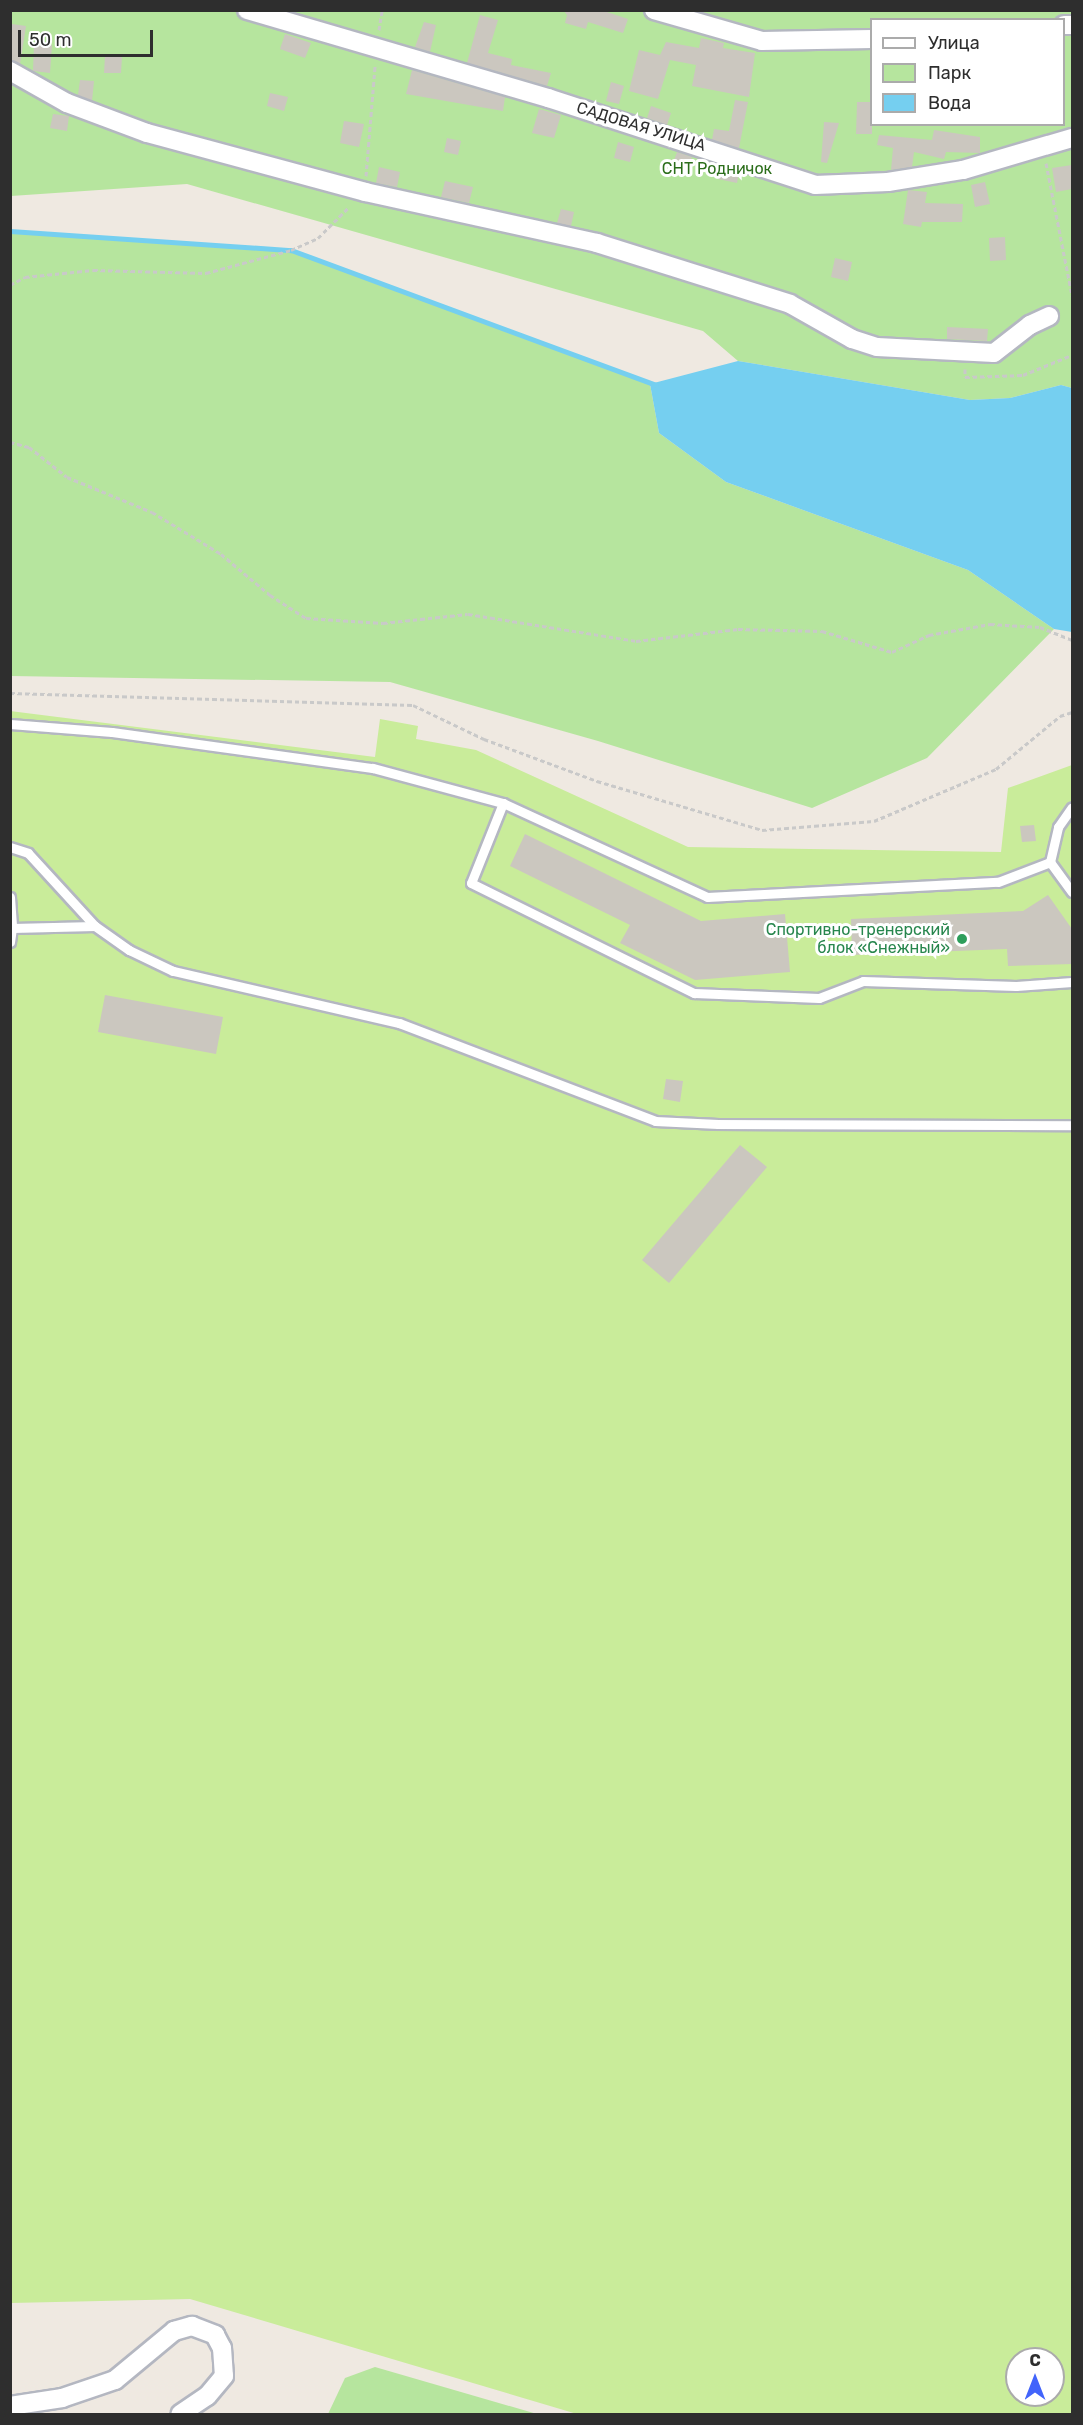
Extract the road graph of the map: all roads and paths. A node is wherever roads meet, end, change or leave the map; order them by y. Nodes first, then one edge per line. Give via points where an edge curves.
1 (247, 10) edge
2 (382, 10) edge
3 (654, 10) edge
4 (870, 39) edge
5 (377, 46) junction
6 (10, 71) edge
7 (1072, 138) edge
8 (1042, 147) junction
9 (365, 192) junction
10 (10, 285) edge
11 (1072, 296) edge
12 (1049, 316) dead end
13 (1072, 355) edge
14 (965, 377) dead end
15 (10, 442) edge
16 (1072, 640) edge
17 (10, 693) edge
18 (1072, 712) edge
19 (10, 724) edge
20 (503, 803) junction
21 (1072, 807) edge
22 (10, 847) edge
23 (1050, 862) junction
24 (1072, 892) edge
25 (10, 897) edge
26 (95, 926) junction
27 (12, 928) edge
28 (10, 942) edge
29 (1072, 981) edge
30 (1072, 1125) edge
31 (10, 2406) edge
32 (180, 2415) edge

1 - 5 street, САДОВАЯ УЛИЦА
2 - 5 path
3 - 4 street via 762,41
5 - 8 street, САДОВАЯ УЛИЦА via 759,164 815,185 888,182 963,170
5 - 9 path
6 - 9 street via 67,103 147,133
7 - 8 street, САДОВАЯ УЛИЦА
8 - 11 path
9 - 10 path via 318,238 291,250 206,273 93,270 25,278
9 - 12 street via 597,243 790,304 852,339 877,346 994,353 1030,325
13 - 14 path via 1023,375
15 - 16 path via 29,447 67,477 152,512 221,554 270,595 306,618 383,623 468,614 636,641 738,629 822,631 892,652 929,635 990,624 1040,627
17 - 18 path via 413,705 484,739 597,781 762,830 874,821 996,769 1060,716
19 - 20 lane via 112,732 373,768
20 - 23 lane via 707,897 998,882
20 - 29 lane via 471,883 694,993 819,998 863,981 1016,986
21 - 23 lane via 1058,827
22 - 26 lane via 28,853
23 - 24 lane
25 - 27 lane
26 - 27 lane
26 - 30 lane via 129,950 173,971 399,1023 655,1121
27 - 28 lane
31 - 32 street via 62,2398 115,2380 174,2331 192,2326 215,2335 222,2348 224,2376 207,2396

